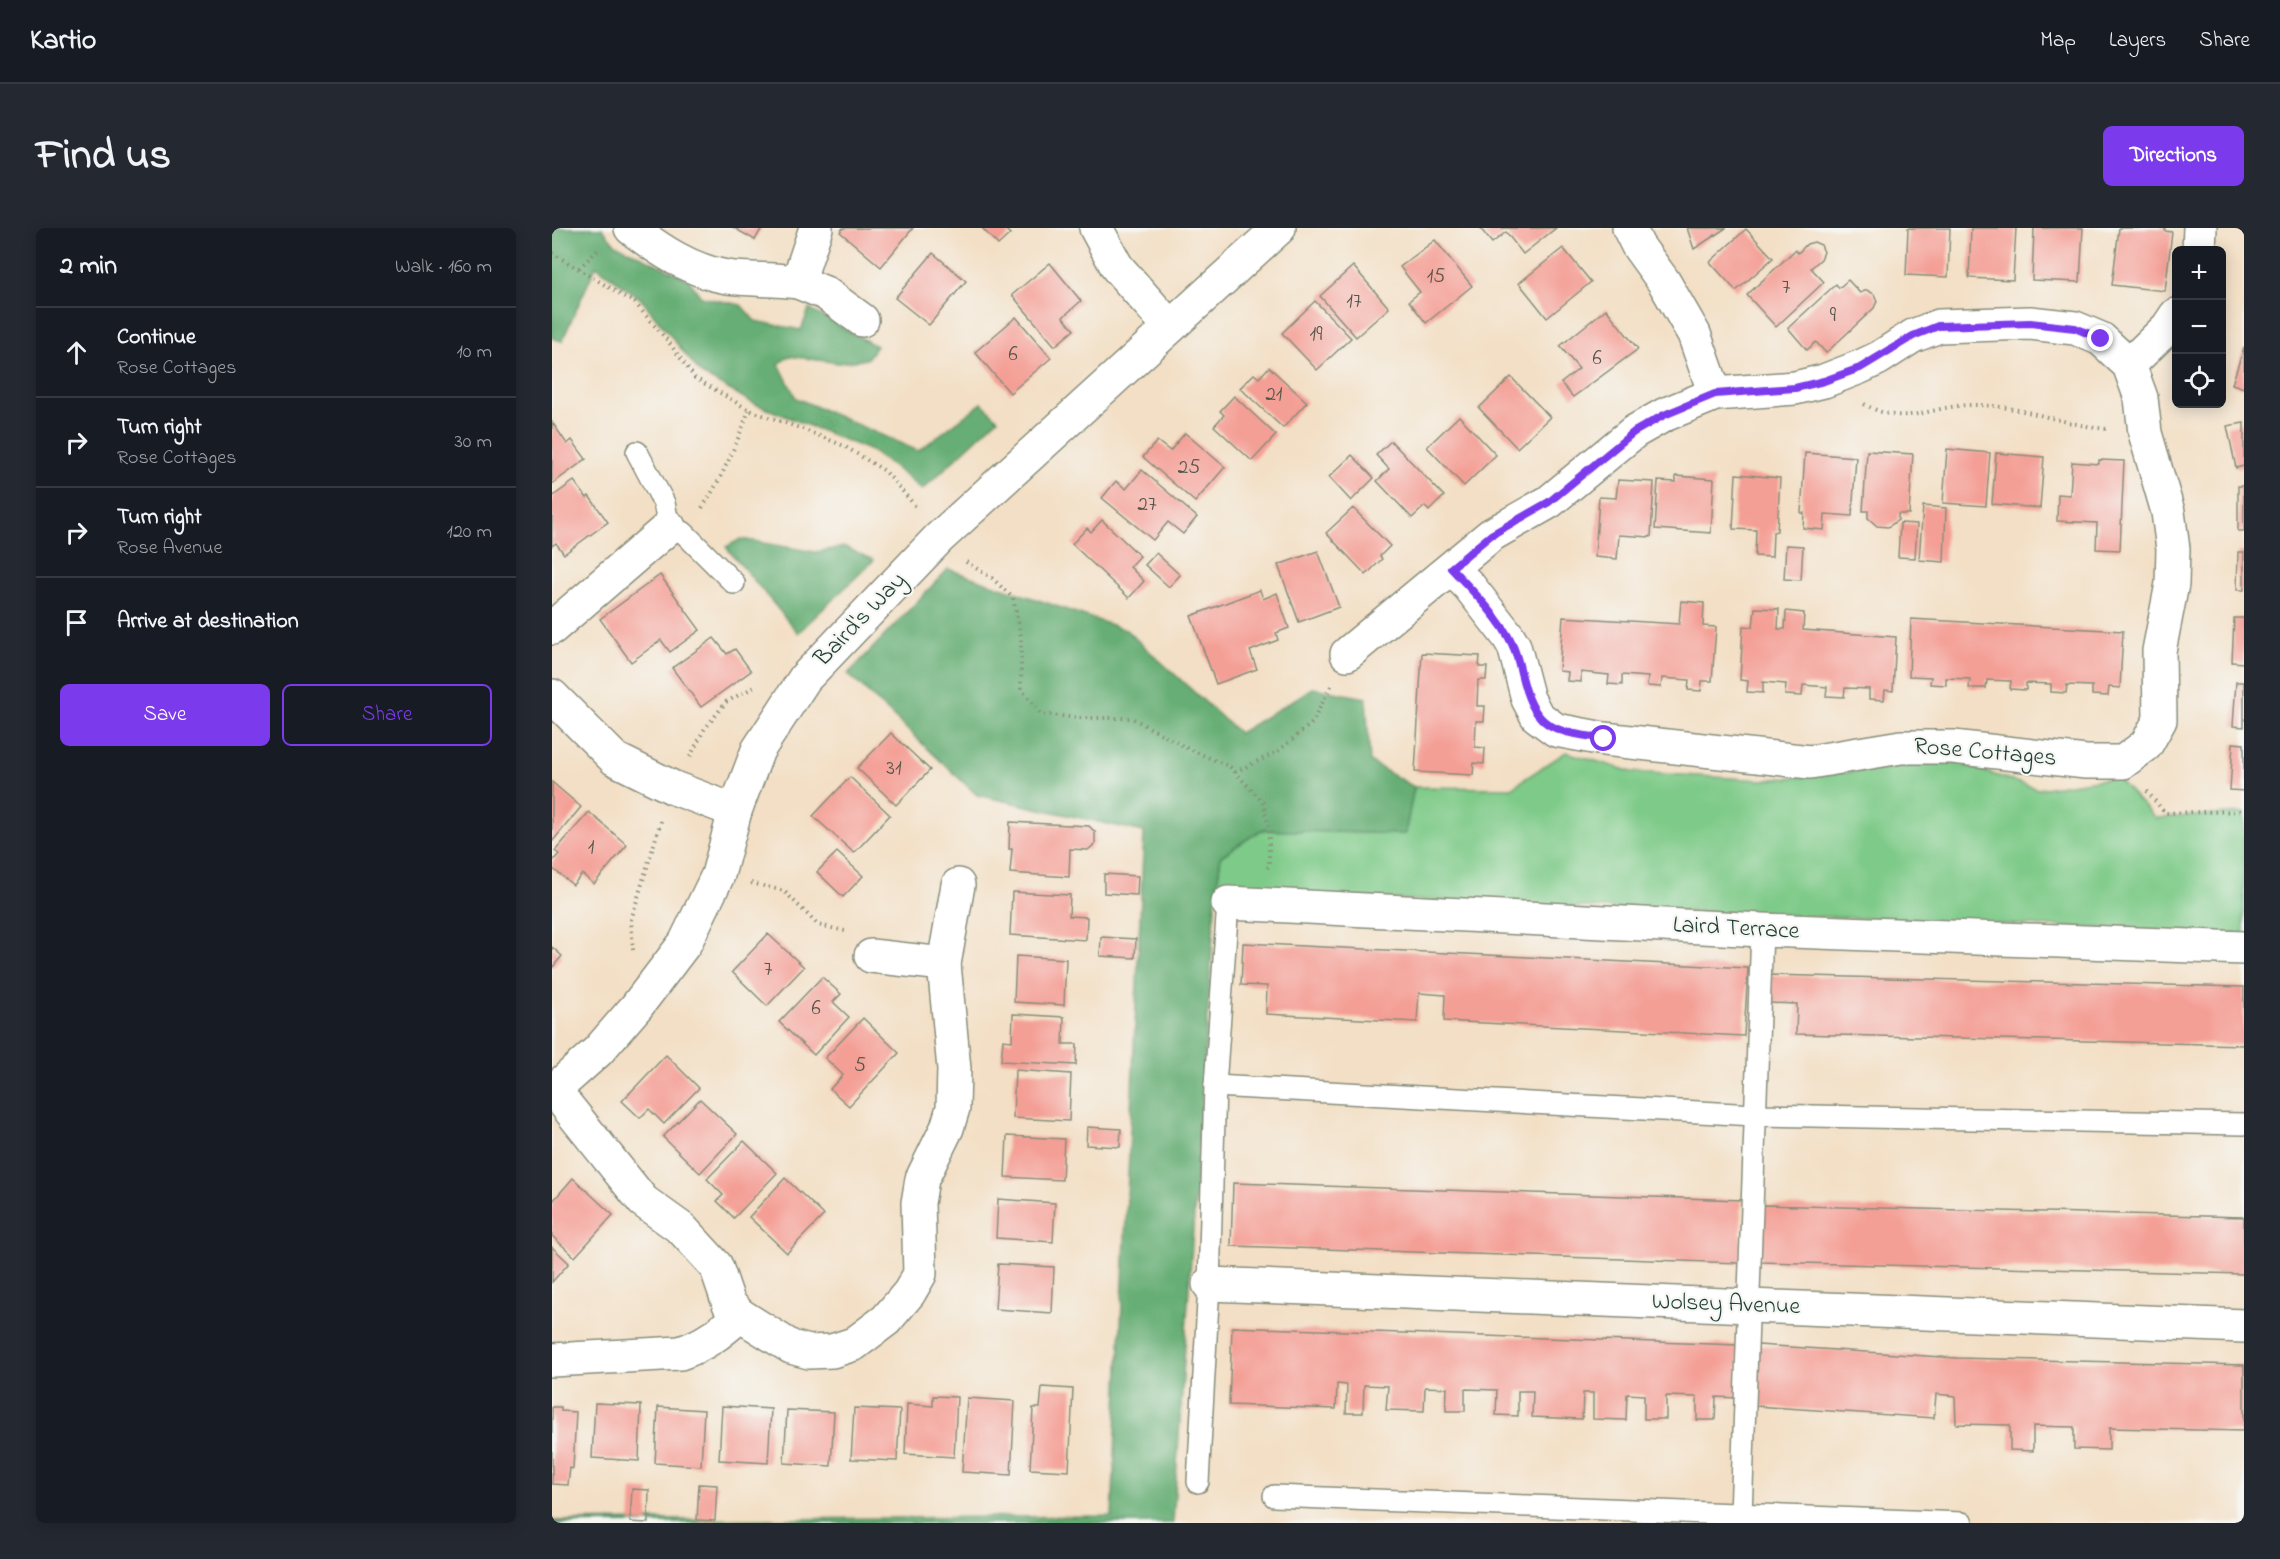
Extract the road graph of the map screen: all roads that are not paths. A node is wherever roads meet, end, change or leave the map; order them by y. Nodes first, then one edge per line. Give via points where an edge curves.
1 (631, 228) edge
2 (816, 228) edge
3 (1095, 228) edge
4 (1279, 228) edge
5 (1629, 228) edge
6 (2200, 228) edge
7 (2199, 246) edge
8 (798, 282) junction
9 (862, 320) dead end
10 (2172, 321) edge
11 (1170, 327) junction
12 (2128, 365) junction
13 (1715, 394) junction
14 (637, 452) dead end
15 (676, 530) junction
16 (1451, 568) junction
17 (734, 583) dead end
18 (552, 628) edge
19 (1347, 654) road end
20 (552, 696) edge
21 (735, 811) junction
22 (958, 885) dead end
23 (1228, 903) joint
24 (1762, 930) junction
25 (2244, 948) edge
26 (872, 956) road end
27 (944, 964) junction
28 (1215, 1086) junction
29 (553, 1091) edge
30 (1755, 1115) junction
31 (2244, 1124) edge
32 (1209, 1284) junction
33 (1748, 1306) junction
34 (740, 1315) junction
35 (2244, 1326) edge
36 (552, 1360) edge
37 (1198, 1482) dead end
38 (1274, 1496) dead end
39 (1741, 1515) junction
40 (1962, 1523) edge

1 - 8 street via 691,267 727,277
2 - 8 street
3 - 11 street via 1118,267
4 - 11 street, Baird's Way
5 - 13 street via 1694,334
6 - 7 street
8 - 9 street via 825,293
10 - 12 street
11 - 21 street, Baird's Way via 939,538 805,678 758,750
12 - 13 street via 2101,339 2075,328 2030,323 1938,326 1913,336 1860,368 1824,381 1795,388
12 - 16 street, Rose Cottages via 2141,398 2145,433 2168,512 2174,549 2172,584 2159,651 2160,720 2146,745 2122,762 2086,762 1953,747 1901,747 1810,762 1556,730 1537,716 1528,699 1508,636
13 - 16 street via 1634,432 1549,502 1491,535
14 - 15 lane
15 - 17 lane
15 - 18 street
16 - 19 street
20 - 21 street via 615,759 674,788
21 - 29 street, Baird's Way via 717,874 685,943 598,1052
22 - 27 street
23 - 24 street, Laird Terrace
23 - 28 lane
24 - 25 street, Laird Terrace
24 - 30 lane
26 - 27 street
27 - 34 street via 954,1069 953,1108 922,1179 918,1203 920,1274 886,1320 854,1344 832,1351 808,1352 791,1347
28 - 30 lane
28 - 32 lane
29 - 34 street via 643,1202 682,1229 716,1266 729,1304
30 - 31 lane
30 - 33 lane
32 - 33 street, Wolsey Avenue
32 - 37 lane
33 - 35 street, Wolsey Avenue
33 - 39 lane
34 - 36 street via 700,1346 680,1353
38 - 39 lane
39 - 40 lane

